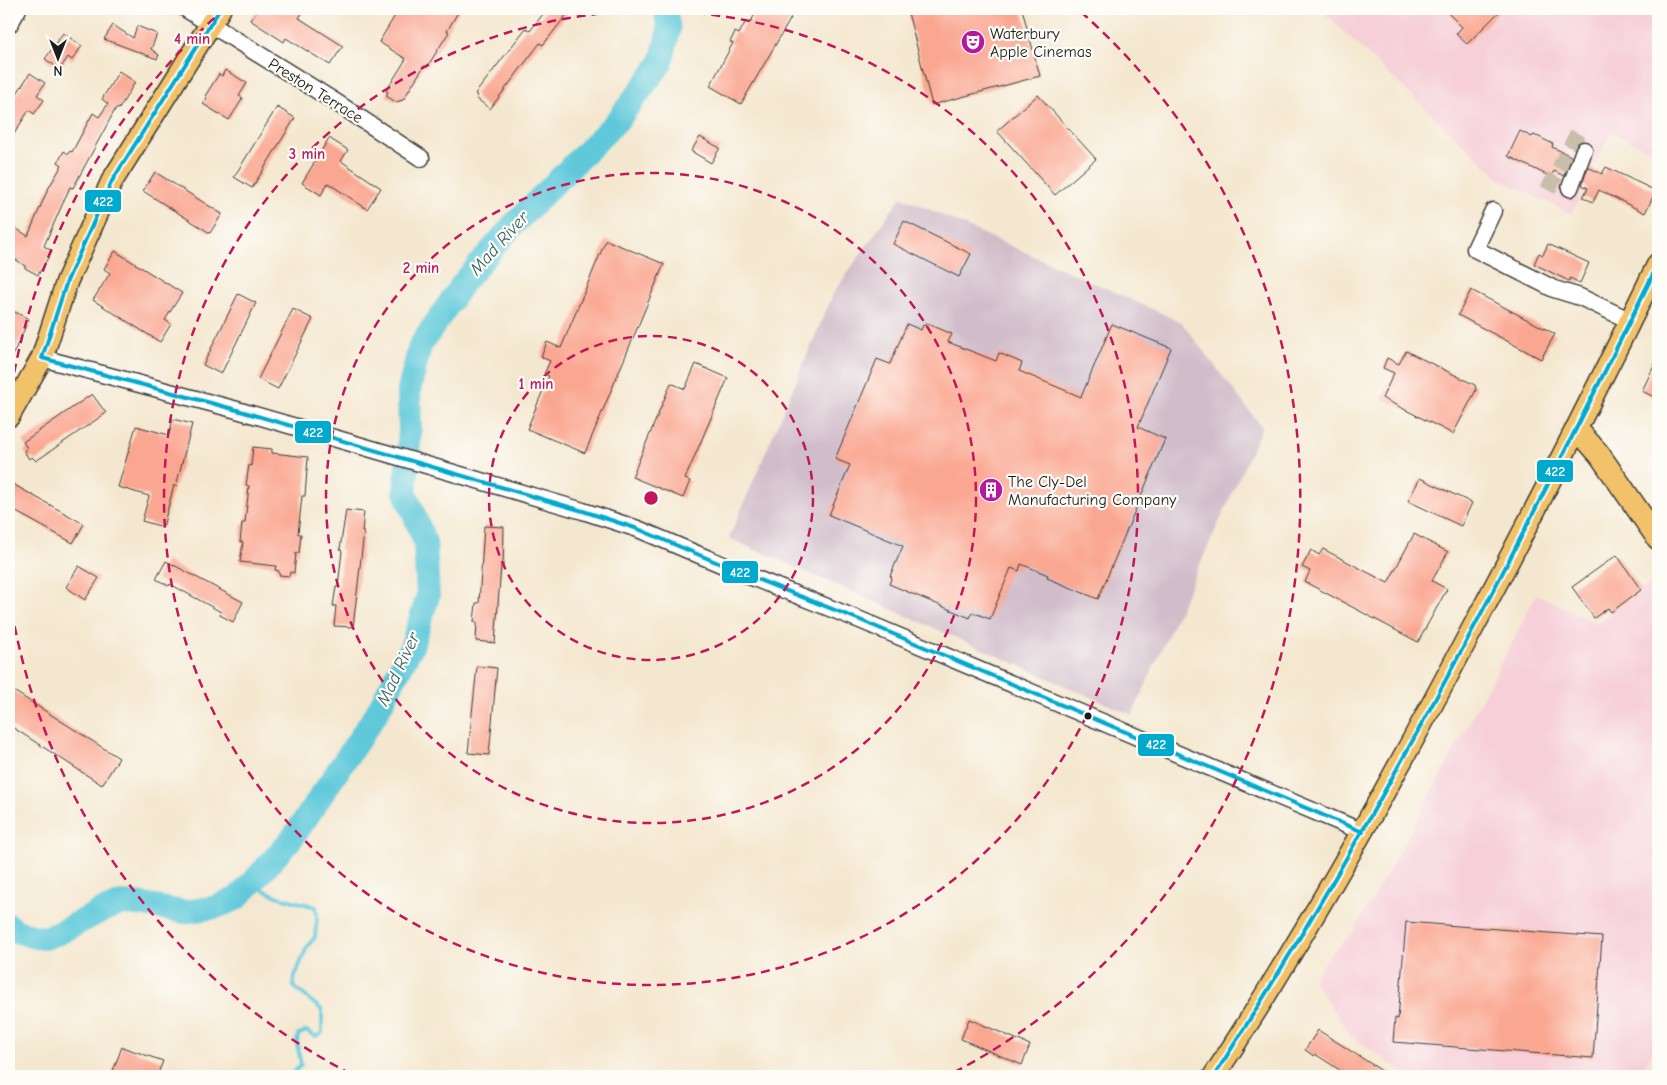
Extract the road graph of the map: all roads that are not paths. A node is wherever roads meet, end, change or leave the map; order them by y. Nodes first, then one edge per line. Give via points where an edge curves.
1 (18, 9) edge
2 (186, 9) edge
3 (215, 16) edge
4 (9, 25) edge
5 (1584, 150) dead end
6 (421, 158) dead end
7 (1570, 188) dead end
8 (1492, 211) dead end
9 (1658, 264) edge
10 (1631, 321) junction
11 (42, 358) junction
12 (9, 416) edge
13 (1577, 428) junction
14 (1658, 539) edge
15 (1363, 832) junction
16 (1214, 1076) edge

1 - 4 street
2 - 3 street, Preston Terrace
3 - 6 street, Preston Terrace
3 - 11 main road via 112,181 67,281
5 - 7 street
8 - 10 street via 1475,249 1554,289 1580,297
9 - 10 main road
10 - 13 main road
11 - 12 main road
11 - 15 street via 237,410 638,529
13 - 14 main road
13 - 15 main road
15 - 16 main road

